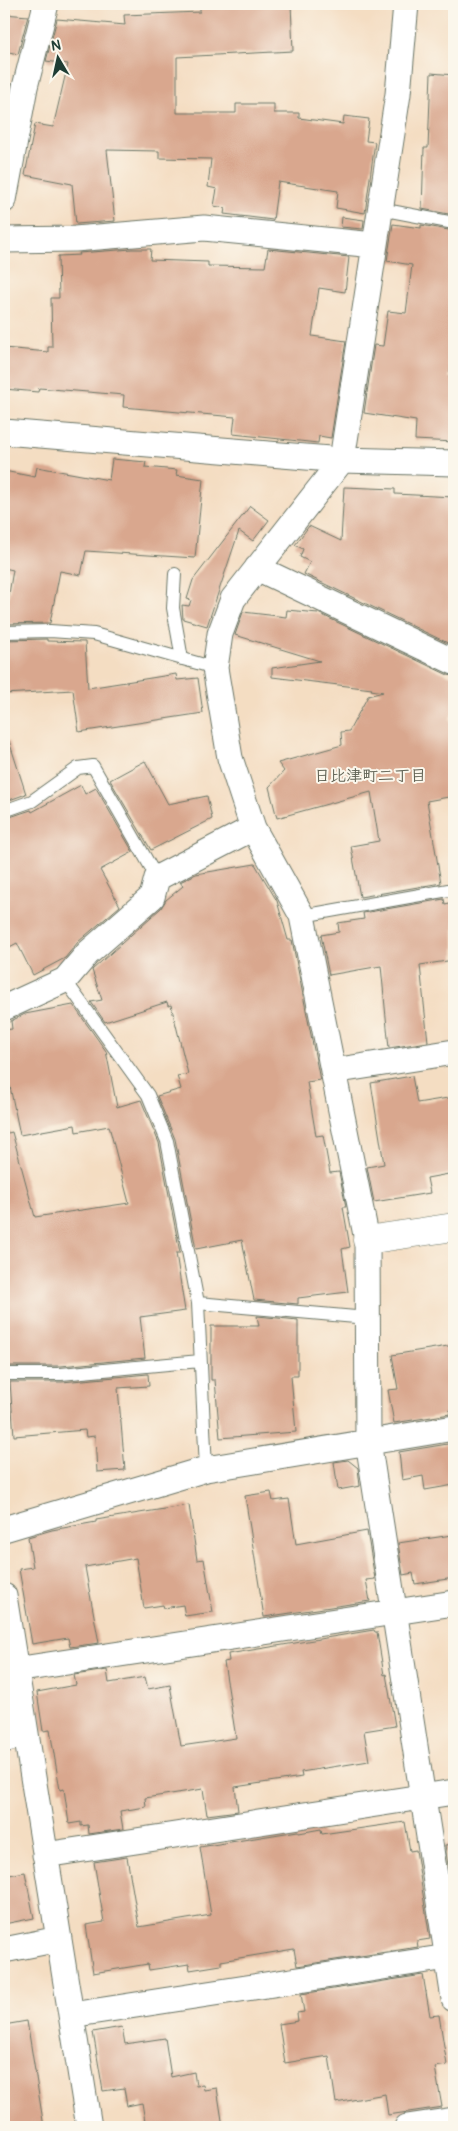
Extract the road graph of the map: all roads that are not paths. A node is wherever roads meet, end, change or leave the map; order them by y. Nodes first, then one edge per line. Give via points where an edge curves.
1 (46, 4) edge
2 (406, 4) edge
3 (4, 200) edge
4 (380, 209) junction
5 (454, 223) edge
6 (4, 240) edge
7 (374, 245) junction
8 (4, 432) edge
9 (342, 460) junction
10 (454, 463) edge
11 (257, 568) junction
12 (175, 574) dead end
13 (4, 632) edge
14 (182, 659) junction
15 (454, 662) edge
16 (215, 668) junction
17 (4, 811) edge
18 (253, 828) junction
19 (157, 878) junction
20 (454, 889) edge
21 (302, 916) junction
22 (65, 980) junction
23 (4, 1008) edge
24 (454, 1052) edge
25 (333, 1071) junction
26 (454, 1227) edge
27 (367, 1240) junction
28 (198, 1303) junction
29 (367, 1318) junction
30 (200, 1361) junction
31 (4, 1374) edge
32 (454, 1428) edge
33 (368, 1441) junction
34 (206, 1469) junction
35 (4, 1529) edge
36 (4, 1596) edge
37 (454, 1603) edge
38 (394, 1612) junction
39 (16, 1670) junction
40 (15, 1737) edge
41 (454, 1792) edge
42 (423, 1797) junction
43 (45, 1855) junction
44 (58, 1939) junction
45 (4, 1950) edge
46 (451, 1956) edge
47 (454, 1999) edge
48 (71, 2015) junction
49 (454, 2120) edge
50 (89, 2127) edge
51 (407, 2127) edge

1 - 3 street via 25,87
2 - 4 street via 398,94
4 - 5 lane
4 - 7 street
6 - 7 street via 75,239 204,228
7 - 9 street
8 - 9 street
9 - 10 street
9 - 11 street
11 - 15 street
11 - 16 street via 233,599 220,634
12 - 14 lane via 173,608
13 - 14 lane via 94,634
14 - 16 lane
16 - 18 street via 230,758
17 - 19 lane via 32,800 78,768 93,766
18 - 19 street
18 - 21 street
19 - 22 street via 152,897 88,952
20 - 21 lane
21 - 25 street
22 - 23 street
22 - 28 lane via 148,1095 167,1141
24 - 25 street
25 - 27 street
26 - 27 street
27 - 29 street
28 - 29 lane
28 - 30 lane
29 - 33 street
30 - 31 lane via 61,1374
30 - 34 lane
32 - 33 street
33 - 34 street
33 - 38 street
34 - 35 street
36 - 39 street
37 - 38 street
38 - 39 street
38 - 42 street
39 - 40 street
40 - 43 street
41 - 42 street
42 - 43 street
42 - 46 street
43 - 44 street
44 - 45 street
44 - 48 street
46 - 47 street
46 - 48 street
48 - 50 street
49 - 51 street

